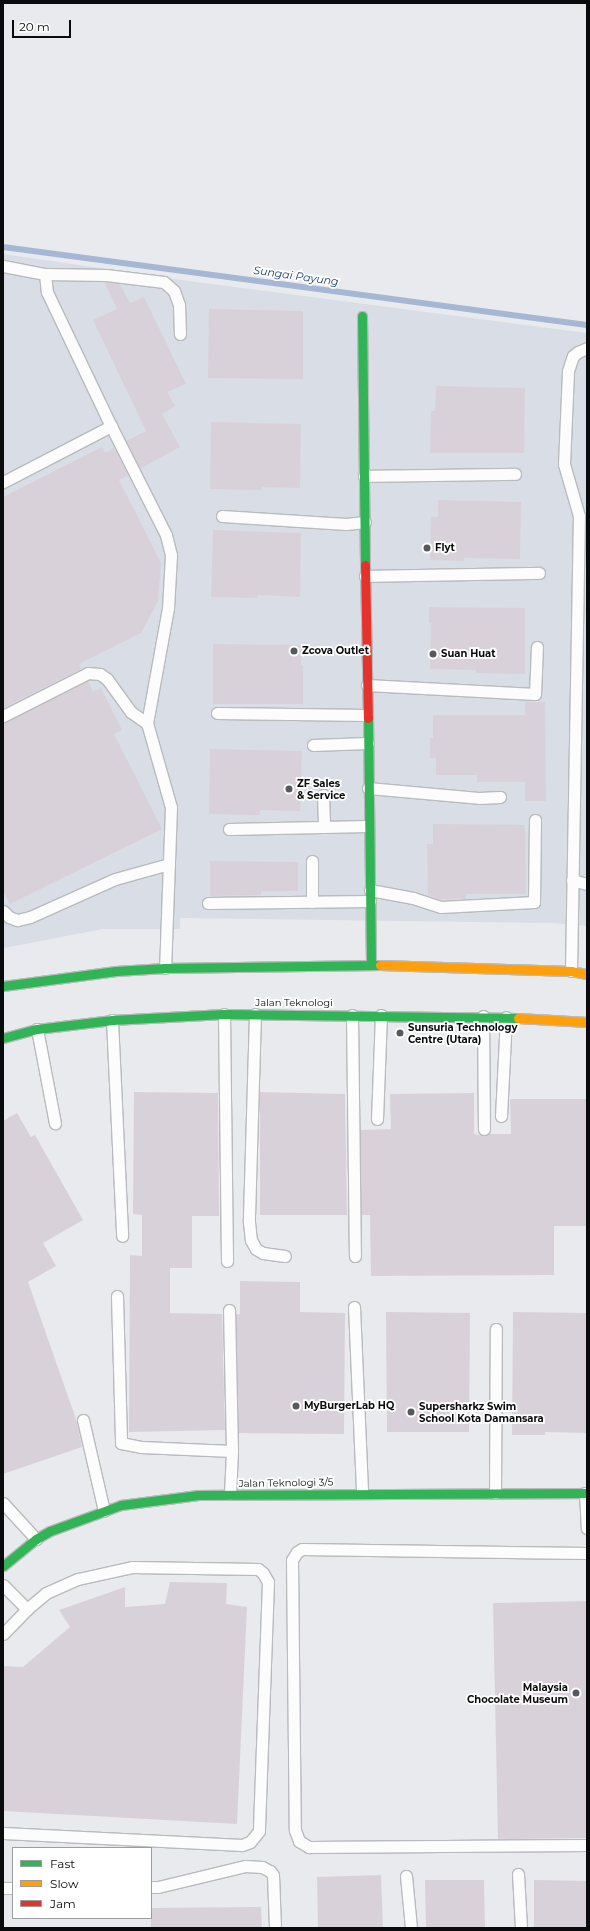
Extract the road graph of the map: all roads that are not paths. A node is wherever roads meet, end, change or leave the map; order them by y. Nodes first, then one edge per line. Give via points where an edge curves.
1 (3, 266) edge
2 (45, 274) junction
3 (362, 316) dead end
4 (180, 334) dead end
5 (587, 348) edge
6 (111, 426) junction
7 (515, 474) dead end
8 (364, 476) junction
9 (3, 482) edge
10 (222, 516) dead end
11 (365, 522) junction
12 (539, 573) dead end
13 (365, 576) junction
14 (537, 647) dead end
15 (367, 685) junction
16 (217, 713) dead end
17 (367, 715) junction
18 (3, 716) edge
19 (147, 723) junction
20 (368, 743) junction
21 (313, 745) dead end
22 (368, 788) junction
23 (323, 795) dead end
24 (500, 797) dead end
25 (535, 820) dead end
26 (368, 826) junction
27 (324, 827) junction
28 (229, 829) dead end
29 (312, 861) dead end
30 (169, 864) junction
31 (572, 880) junction
32 (587, 884) edge
33 (370, 895) junction
34 (312, 902) junction
35 (208, 903) dead end
36 (3, 911) edge
37 (371, 965) junction
38 (165, 968) junction
39 (571, 972) junction
40 (587, 974) edge
41 (3, 986) edge
42 (224, 1014) junction
43 (255, 1014) junction
44 (352, 1015) junction
45 (381, 1015) junction
46 (483, 1016) junction
47 (506, 1017) junction
48 (112, 1020) junction
49 (587, 1022) edge
50 (37, 1029) junction
51 (3, 1038) edge
52 (502, 1116) dead end
53 (377, 1119) dead end
54 (55, 1124) dead end
55 (484, 1129) dead end
56 (122, 1236) dead end
57 (285, 1256) dead end
58 (355, 1256) dead end
59 (227, 1261) dead end
60 (117, 1296) dead end
61 (354, 1307) dead end
62 (229, 1310) dead end
63 (496, 1329) dead end
64 (83, 1420) dead end
65 (232, 1451) junction
66 (362, 1493) junction
67 (495, 1493) junction
68 (586, 1493) edge
69 (230, 1494) junction
70 (3, 1503) edge
71 (104, 1511) junction
72 (587, 1528) edge
73 (36, 1539) junction
74 (587, 1553) edge
75 (3, 1566) edge
76 (3, 1584) edge
77 (26, 1609) junction
78 (5, 1629) edge
79 (3, 1833) edge
80 (587, 1844) edge
81 (518, 1874) dead end
82 (406, 1876) dead end
83 (152, 1887) edge
84 (275, 1928) edge
85 (411, 1928) edge
86 (521, 1928) edge

1 - 2 lane
2 - 4 lane via 106,275 164,282 174,291 179,304
2 - 6 lane via 48,292
3 - 8 street
5 - 31 lane via 574,356 568,371 564,464 579,516
6 - 9 lane
6 - 19 lane via 166,535 171,555 168,608
7 - 8 lane
8 - 11 street
10 - 11 lane via 346,524
11 - 13 street
12 - 13 lane
13 - 15 street
14 - 15 lane via 535,694
15 - 17 street
16 - 17 lane
17 - 20 street
18 - 19 lane via 88,673 94,673 106,679 131,712
19 - 30 lane via 171,807
20 - 21 lane
20 - 22 street
22 - 24 lane via 479,798
22 - 26 street
23 - 27 lane
25 - 33 lane via 534,902 441,907 413,898
26 - 27 lane
26 - 33 street
27 - 28 lane
29 - 34 lane
30 - 36 lane via 115,879 30,917 17,920
30 - 38 lane
31 - 32 lane
31 - 39 lane
33 - 34 lane
33 - 37 street
34 - 35 lane
37 - 38 street
37 - 39 street
38 - 41 street via 116,971
39 - 40 street
42 - 43 street, Jalan Teknologi
42 - 48 street, Jalan Teknologi
42 - 59 lane
43 - 44 street, Jalan Teknologi
43 - 57 lane via 249,1222 251,1240 263,1253
44 - 45 street, Jalan Teknologi
44 - 58 lane
45 - 46 street, Jalan Teknologi
45 - 53 lane
46 - 47 street, Jalan Teknologi
46 - 55 lane
47 - 49 street, Jalan Teknologi
47 - 52 lane
48 - 50 street, Jalan Teknologi
48 - 56 lane
50 - 51 street, Jalan Teknologi
50 - 54 lane
60 - 65 lane via 121,1443 141,1447
61 - 66 lane
62 - 65 lane
63 - 67 lane
64 - 71 lane
65 - 69 lane
66 - 67 street, Jalan Teknologi 3/5
66 - 69 street, Jalan Teknologi 3/5
67 - 68 street, Jalan Teknologi 3/5
68 - 72 lane
69 - 71 street, Jalan Teknologi 3/5 via 198,1495 121,1505
70 - 73 lane
71 - 73 street, Jalan Teknologi 3/5 via 50,1531
73 - 75 street, Jalan Teknologi 3/5
74 - 80 lane via 302,1549 292,1560 295,1830 299,1841 309,1847
76 - 77 lane
77 - 78 lane
77 - 79 lane via 46,1593 78,1579 132,1567 258,1569 263,1573 268,1582 259,1831 250,1842 242,1845
81 - 86 lane
82 - 85 lane
83 - 84 lane via 245,1866 262,1867 273,1875

